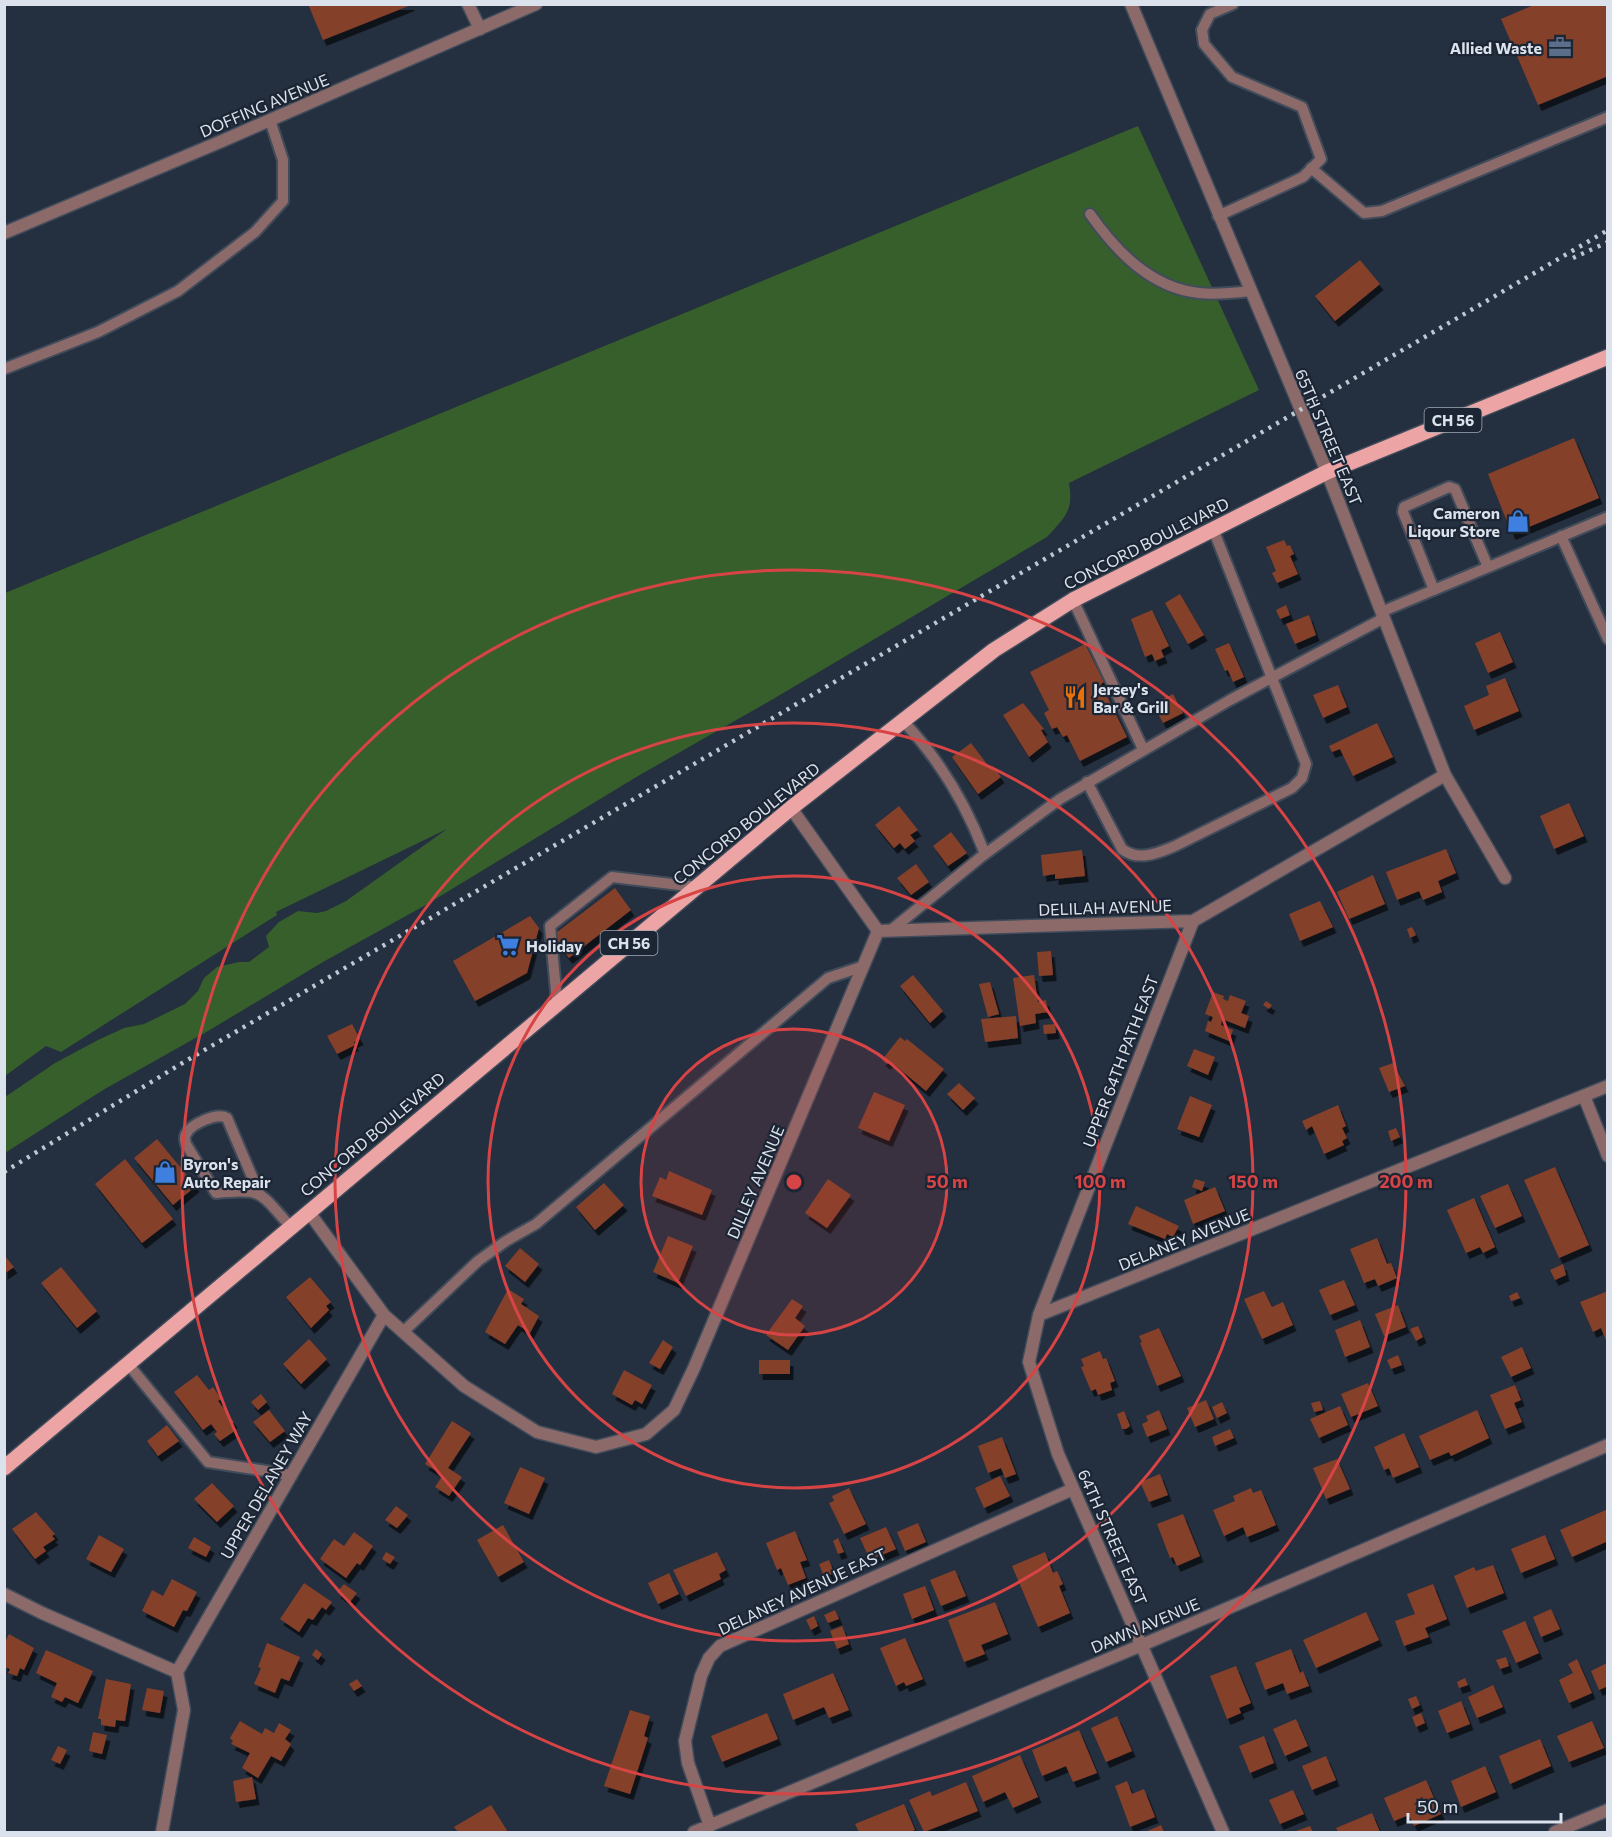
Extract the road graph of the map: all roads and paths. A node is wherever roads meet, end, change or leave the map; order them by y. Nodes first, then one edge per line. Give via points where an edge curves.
1 (468, 4) edge
2 (536, 4) edge
3 (1131, 4) edge
4 (1233, 4) edge
5 (480, 29) junction
6 (1608, 117) edge
7 (270, 120) junction
8 (1311, 168) junction
9 (1090, 214) dead end
10 (1218, 216) junction
11 (4, 233) edge
12 (1250, 291) junction
13 (1606, 361) edge
14 (4, 369) edge
15 (1327, 472) junction
16 (1608, 517) edge
17 (1213, 529) junction
18 (1561, 536) junction
19 (1488, 567) junction
20 (1434, 590) junction
21 (1073, 600) junction
22 (1383, 615) junction
23 (1608, 639) edge
24 (1272, 678) junction
25 (903, 721) junction
26 (1143, 749) junction
27 (1445, 775) junction
28 (1087, 782) junction
29 (791, 808) junction
30 (985, 854) junction
31 (1505, 878) dead end
32 (697, 887) junction
33 (1193, 921) junction
34 (884, 931) junction
35 (864, 966) junction
36 (557, 1002) junction
37 (1608, 1086) edge
38 (1584, 1096) junction
39 (1608, 1156) edge
40 (259, 1193) junction
41 (308, 1211) junction
42 (290, 1226) junction
43 (1039, 1315) junction
44 (384, 1316) junction
45 (403, 1332) junction
46 (128, 1364) junction
47 (1608, 1445) edge
48 (4, 1468) edge
49 (292, 1475) junction
50 (1073, 1489) junction
51 (4, 1594) edge
52 (1142, 1645) junction
53 (177, 1672) junction
54 (1608, 1810) edge
55 (710, 1826) junction
56 (162, 1833) edge
57 (694, 1833) edge
58 (1223, 1833) edge
59 (1555, 1833) edge

1 - 5 street
2 - 5 street, DOFFING AVENUE
3 - 10 street, 65TH STREET EAST
4 - 8 lane via 1210,14 1202,30 1204,44 1232,77 1302,107 1321,159
5 - 7 street, DOFFING AVENUE
6 - 8 lane via 1382,211 1364,213
7 - 11 street, DOFFING AVENUE
7 - 14 lane via 283,160 283,201 255,232 178,291 98,332
8 - 10 lane via 1303,177
9 - 12 lane via 1125,257 1173,287 1197,293
10 - 12 street, 65TH STREET EAST
12 - 15 street, 65TH STREET EAST
13 - 15 main road, CONCORD BOULEVARD / CH 56
15 - 17 main road, CONCORD BOULEVARD / CH 56
15 - 22 street, 65TH STREET EAST
16 - 18 lane
17 - 21 main road, CONCORD BOULEVARD / CH 56
17 - 24 lane
18 - 19 lane
18 - 23 lane
19 - 20 lane
19 - 20 lane via 1455,489 1449,487 1404,507 1403,512
20 - 22 lane
21 - 25 main road, CONCORD BOULEVARD / CH 56 via 994,650
21 - 26 lane
22 - 24 lane
22 - 27 street, 65TH STREET EAST
24 - 26 lane
24 - 28 lane via 1306,764 1302,778 1292,788 1158,853 1137,856 1122,849
25 - 29 main road, CONCORD BOULEVARD / CH 56
25 - 30 lane via 932,753 959,795
26 - 28 lane
27 - 31 street, 65TH STREET EAST
27 - 33 street, DELILAH AVENUE
28 - 30 lane
29 - 32 main road, CONCORD BOULEVARD / CH 56
29 - 34 street
30 - 34 lane
32 - 36 main road, CONCORD BOULEVARD / CH 56
32 - 36 lane via 612,877 550,926
33 - 34 street, DELILAH AVENUE
33 - 43 street, UPPER 64TH PATH EAST
34 - 35 street, DILLEY AVENUE
35 - 45 lane via 828,978 536,1224 478,1261
35 - 45 street, DILLEY AVENUE via 694,1368 674,1410 646,1434 596,1448 537,1432 464,1386
36 - 41 main road, CONCORD BOULEVARD / CH 56
37 - 38 street, DELANEY AVENUE
38 - 39 street
38 - 43 street, DELANEY AVENUE
40 - 40 lane via 216,1193 186,1144 188,1131 213,1116 227,1118
40 - 42 lane
41 - 42 main road, CONCORD BOULEVARD / CH 56
41 - 44 street
42 - 46 main road, CONCORD BOULEVARD / CH 56
43 - 50 street, 64TH STREET EAST via 1029,1362
44 - 45 street
44 - 49 street, UPPER DELANEY WAY
46 - 48 main road, CONCORD BOULEVARD / CH 56
46 - 49 lane via 208,1462
47 - 52 street, DAWN AVENUE
49 - 53 street, UPPER DELANEY WAY
50 - 52 street, 64TH STREET EAST
50 - 55 street, DELANEY AVENUE EAST via 720,1646 701,1676 685,1742
51 - 53 street
52 - 55 street, DAWN AVENUE
52 - 58 street, 64TH STREET EAST
53 - 56 street via 184,1710
54 - 59 street
55 - 57 street, DAWN AVENUE

